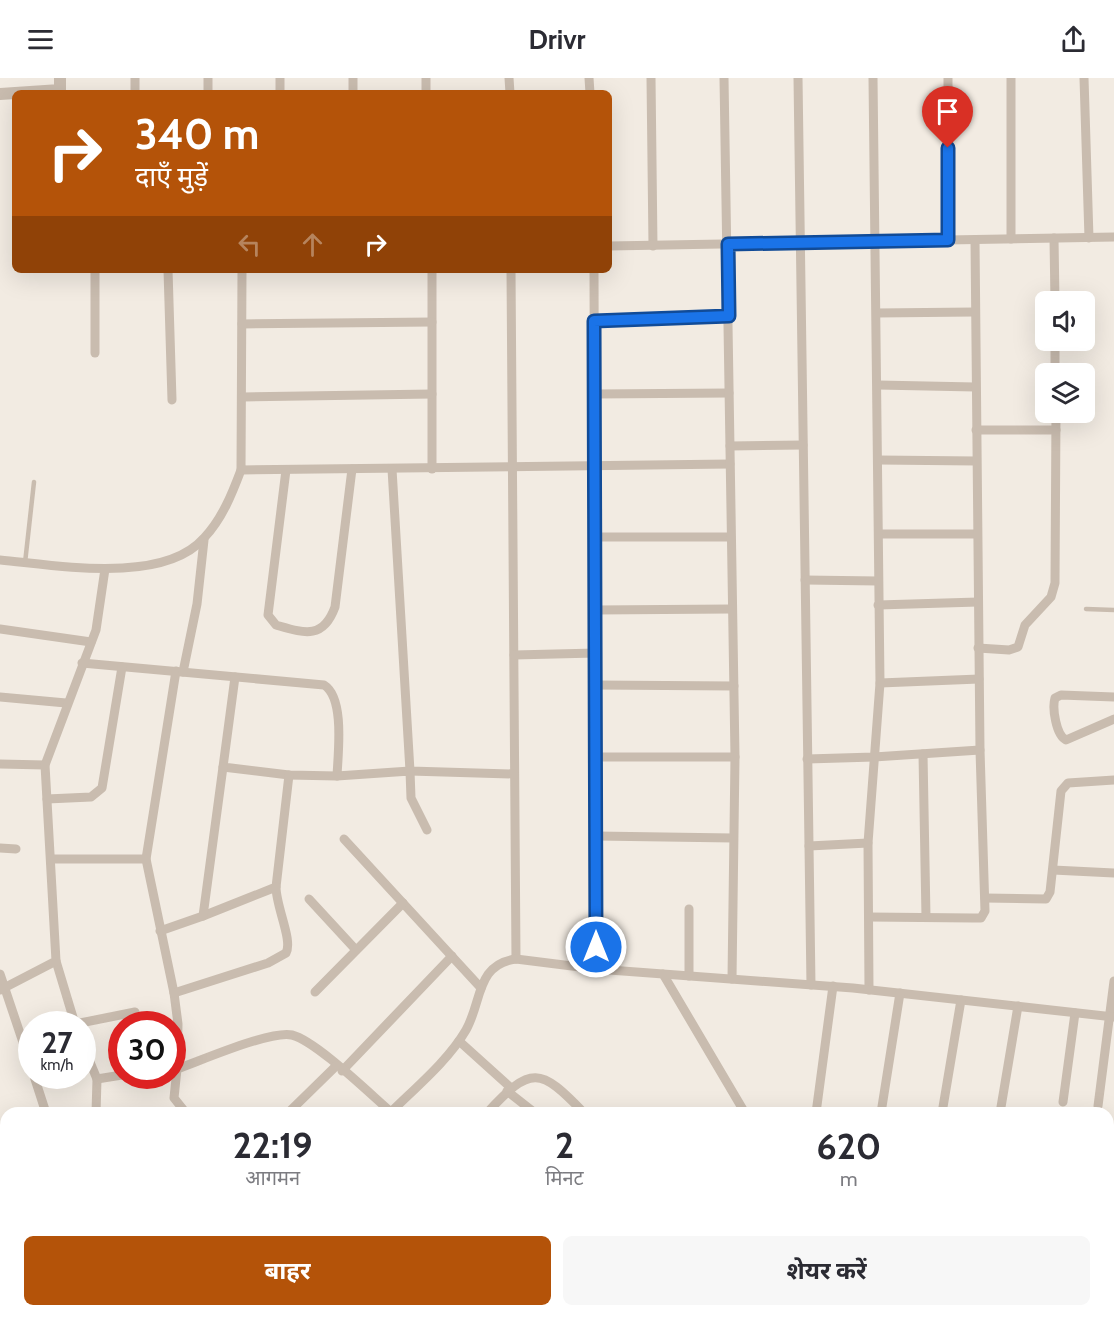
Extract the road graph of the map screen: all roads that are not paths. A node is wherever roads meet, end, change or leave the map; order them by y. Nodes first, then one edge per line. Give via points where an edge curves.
1 (651, 78) edge
2 (724, 78) edge
3 (798, 78) edge
4 (873, 78) edge
5 (948, 78) edge
6 (1011, 78) edge
7 (1084, 78) edge
8 (60, 87) edge
9 (34, 90) edge
10 (1114, 237) edge
11 (1054, 238) junction
12 (1089, 238) junction
13 (1011, 239) junction
14 (948, 240) junction
15 (975, 240) junction
16 (877, 242) junction
17 (728, 244) junction
18 (800, 244) junction
19 (612, 246) edge
20 (653, 246) junction
21 (95, 273) edge
22 (168, 273) edge
23 (242, 273) edge
24 (432, 273) edge
25 (511, 273) edge
26 (594, 273) edge
27 (1055, 291) edge
28 (974, 312) junction
29 (877, 313) junction
30 (729, 316) junction
31 (594, 321) junction
32 (432, 322) junction
33 (243, 324) junction
34 (95, 353) dead end
35 (878, 385) junction
36 (975, 387) junction
37 (729, 393) junction
38 (432, 394) junction
39 (595, 394) junction
40 (243, 397) junction
41 (172, 400) dead end
42 (1056, 423) edge
43 (976, 430) junction
44 (1056, 430) junction
45 (803, 445) junction
46 (730, 446) junction
47 (879, 460) junction
48 (976, 461) junction
49 (730, 464) junction
50 (596, 467) junction
51 (511, 468) junction
52 (352, 469) junction
53 (392, 469) junction
54 (432, 469) junction
55 (241, 470) junction
56 (286, 470) junction
57 (34, 482) dead end
58 (879, 534) junction
59 (977, 534) junction
60 (596, 537) junction
61 (730, 537) junction
62 (204, 540) junction
63 (0, 560) edge
64 (26, 563) junction
65 (105, 570) junction
66 (805, 580) junction
67 (878, 581) junction
68 (978, 602) junction
69 (878, 605) junction
70 (731, 609) junction
71 (1086, 609) dead end
72 (596, 610) junction
73 (1114, 610) edge
74 (0, 629) edge
75 (91, 642) junction
76 (978, 648) junction
77 (596, 653) junction
78 (514, 655) junction
79 (82, 663) junction
80 (122, 667) junction
81 (179, 672) junction
82 (235, 677) junction
83 (979, 679) junction
84 (880, 683) junction
85 (596, 685) junction
86 (734, 686) junction
87 (0, 697) edge
88 (1114, 697) edge
89 (66, 703) junction
90 (1114, 719) edge
91 (980, 750) junction
92 (923, 754) junction
93 (735, 757) junction
94 (874, 757) junction
95 (596, 758) junction
96 (807, 759) junction
97 (0, 764) edge
98 (45, 765) junction
99 (223, 767) junction
100 (410, 771) junction
101 (514, 774) junction
102 (290, 775) junction
103 (338, 776) junction
104 (1114, 780) edge
105 (48, 799) junction
106 (427, 830) dead end
107 (596, 836) junction
108 (733, 838) junction
109 (344, 839) dead end
110 (867, 843) junction
111 (809, 846) junction
112 (0, 848) edge
113 (16, 849) dead end
114 (52, 859) junction
115 (146, 859) junction
116 (1053, 870) junction
117 (1114, 873) edge
118 (276, 887) junction
119 (985, 898) junction
120 (309, 899) dead end
121 (403, 903) junction
122 (689, 909) dead end
123 (203, 916) junction
124 (869, 917) junction
125 (926, 917) junction
126 (160, 931) junction
127 (356, 950) junction
128 (452, 956) junction
129 (516, 959) junction
130 (56, 961) junction
131 (596, 969) junction
132 (0, 974) edge
133 (663, 974) junction
134 (688, 976) junction
135 (732, 979) junction
136 (1114, 981) edge
137 (811, 985) junction
138 (833, 986) junction
139 (3, 988) edge
140 (481, 988) junction
141 (869, 990) junction
142 (315, 992) dead end
143 (174, 993) junction
144 (900, 993) junction
145 (961, 1000) junction
146 (1018, 1006) junction
147 (71, 1011) edge
148 (176, 1011) edge
149 (1075, 1013) junction
150 (1112, 1017) edge
151 (18, 1030) edge
152 (459, 1041) junction
153 (186, 1066) edge
154 (339, 1069) junction
155 (108, 1077) edge
156 (96, 1079) edge
157 (38, 1089) edge
158 (96, 1089) edge
159 (175, 1089) edge
160 (509, 1089) junction
161 (1063, 1102) dead end
162 (1098, 1106) dead end
163 (44, 1107) edge
164 (96, 1107) edge
165 (181, 1107) edge
166 (295, 1107) edge
167 (383, 1107) edge
168 (396, 1107) edge
169 (492, 1107) edge
170 (529, 1107) edge
171 (578, 1107) edge
172 (741, 1107) edge
173 (817, 1107) edge
174 (882, 1107) edge
175 (943, 1107) edge
176 (1001, 1107) edge

1 - 20 street
2 - 17 street
3 - 18 street
4 - 16 street
5 - 14 street
6 - 13 street
7 - 12 street
8 - 9 street
10 - 12 street
11 - 12 street
11 - 13 street
11 - 27 street
13 - 15 street
14 - 15 street
14 - 16 street
15 - 28 street
16 - 18 street
16 - 29 street
17 - 18 street
17 - 20 street
17 - 30 street
18 - 45 street
19 - 20 street
21 - 34 street
22 - 41 street
23 - 33 street
24 - 32 street
25 - 51 street
26 - 31 street
28 - 29 street
28 - 36 street
29 - 35 street
30 - 31 street
30 - 37 street
31 - 39 street
32 - 33 street
32 - 38 street
33 - 40 street
35 - 36 street
35 - 47 street
36 - 43 street
37 - 39 street
37 - 46 street
38 - 40 street
38 - 54 street
39 - 50 street
40 - 55 street
42 - 44 street
43 - 44 street
43 - 48 street
44 - 76 street via 1054,591 1025,625 1018,647
45 - 46 street
45 - 66 street
46 - 49 street
47 - 48 street
47 - 58 street
48 - 59 street
49 - 50 street
49 - 61 street
50 - 51 street
50 - 60 street
51 - 54 street
51 - 78 street
52 - 53 street
52 - 56 street
52 - 56 street via 335,607 326,626 314,632 276,625 268,615
53 - 54 street
53 - 100 street
55 - 56 street
55 - 62 street via 223,512
57 - 64 lane
58 - 59 street
58 - 67 street
59 - 68 street
60 - 61 street
60 - 72 street
61 - 70 street
62 - 65 street via 168,560
62 - 81 street via 197,604
63 - 64 street
64 - 65 street
65 - 75 street via 100,616
66 - 67 street
66 - 96 street
67 - 69 street
68 - 69 street
68 - 76 street
69 - 84 street
70 - 72 street
70 - 86 street
71 - 73 lane
72 - 77 street
74 - 75 street
75 - 79 street
76 - 83 street
77 - 78 street
77 - 85 street
78 - 101 street
79 - 80 street
79 - 89 street
80 - 81 street
80 - 105 street via 102,788 91,797
81 - 82 street
81 - 115 street
82 - 99 street
82 - 103 street via 313,683 329,689 338,715
83 - 84 street
83 - 91 street
84 - 94 street
85 - 86 street
85 - 95 street
86 - 93 street
87 - 89 street
88 - 90 street via 1061,695 1053,703 1059,733 1066,740
89 - 98 street
91 - 92 street
91 - 119 street
92 - 94 street
92 - 125 street
93 - 95 street
93 - 108 street
94 - 96 street
94 - 110 street
95 - 107 street
96 - 111 street
97 - 98 street
98 - 105 street
99 - 102 street
99 - 123 street
100 - 101 street
100 - 103 street
100 - 106 street via 411,798
101 - 129 street
102 - 103 street
102 - 118 street
104 - 116 street via 1063,786
105 - 114 street
107 - 108 street
107 - 131 street
108 - 135 street
109 - 121 street
110 - 111 street
110 - 124 street
111 - 137 street
112 - 113 street
114 - 115 street
114 - 130 street
115 - 126 street
116 - 117 street
116 - 119 street via 1046,899
118 - 123 street
118 - 143 street via 278,912 290,943 286,953 268,963
119 - 125 street via 981,918
120 - 127 street
121 - 127 street
121 - 128 street
122 - 134 street
123 - 126 street
124 - 125 street
124 - 141 street
126 - 143 street
127 - 142 street
128 - 140 street
128 - 154 street
129 - 131 street
129 - 140 street via 494,966
130 - 139 street
130 - 147 street
131 - 133 street
132 - 139 street
133 - 134 street
133 - 172 street
134 - 135 street
135 - 137 street
136 - 150 street
137 - 138 street
138 - 141 street
138 - 173 street
139 - 151 street
140 - 152 street
141 - 144 street
143 - 148 street
144 - 145 street
144 - 174 street
145 - 146 street
145 - 175 street
146 - 149 street
146 - 176 street
149 - 150 street
149 - 161 street
150 - 162 street
152 - 160 street
152 - 168 street
153 - 154 street via 279,1035 292,1035
154 - 166 street
154 - 167 street
155 - 156 street
157 - 163 street
158 - 164 street
159 - 165 street via 174,1098
160 - 169 street
160 - 170 street
160 - 171 street via 529,1078 545,1078

